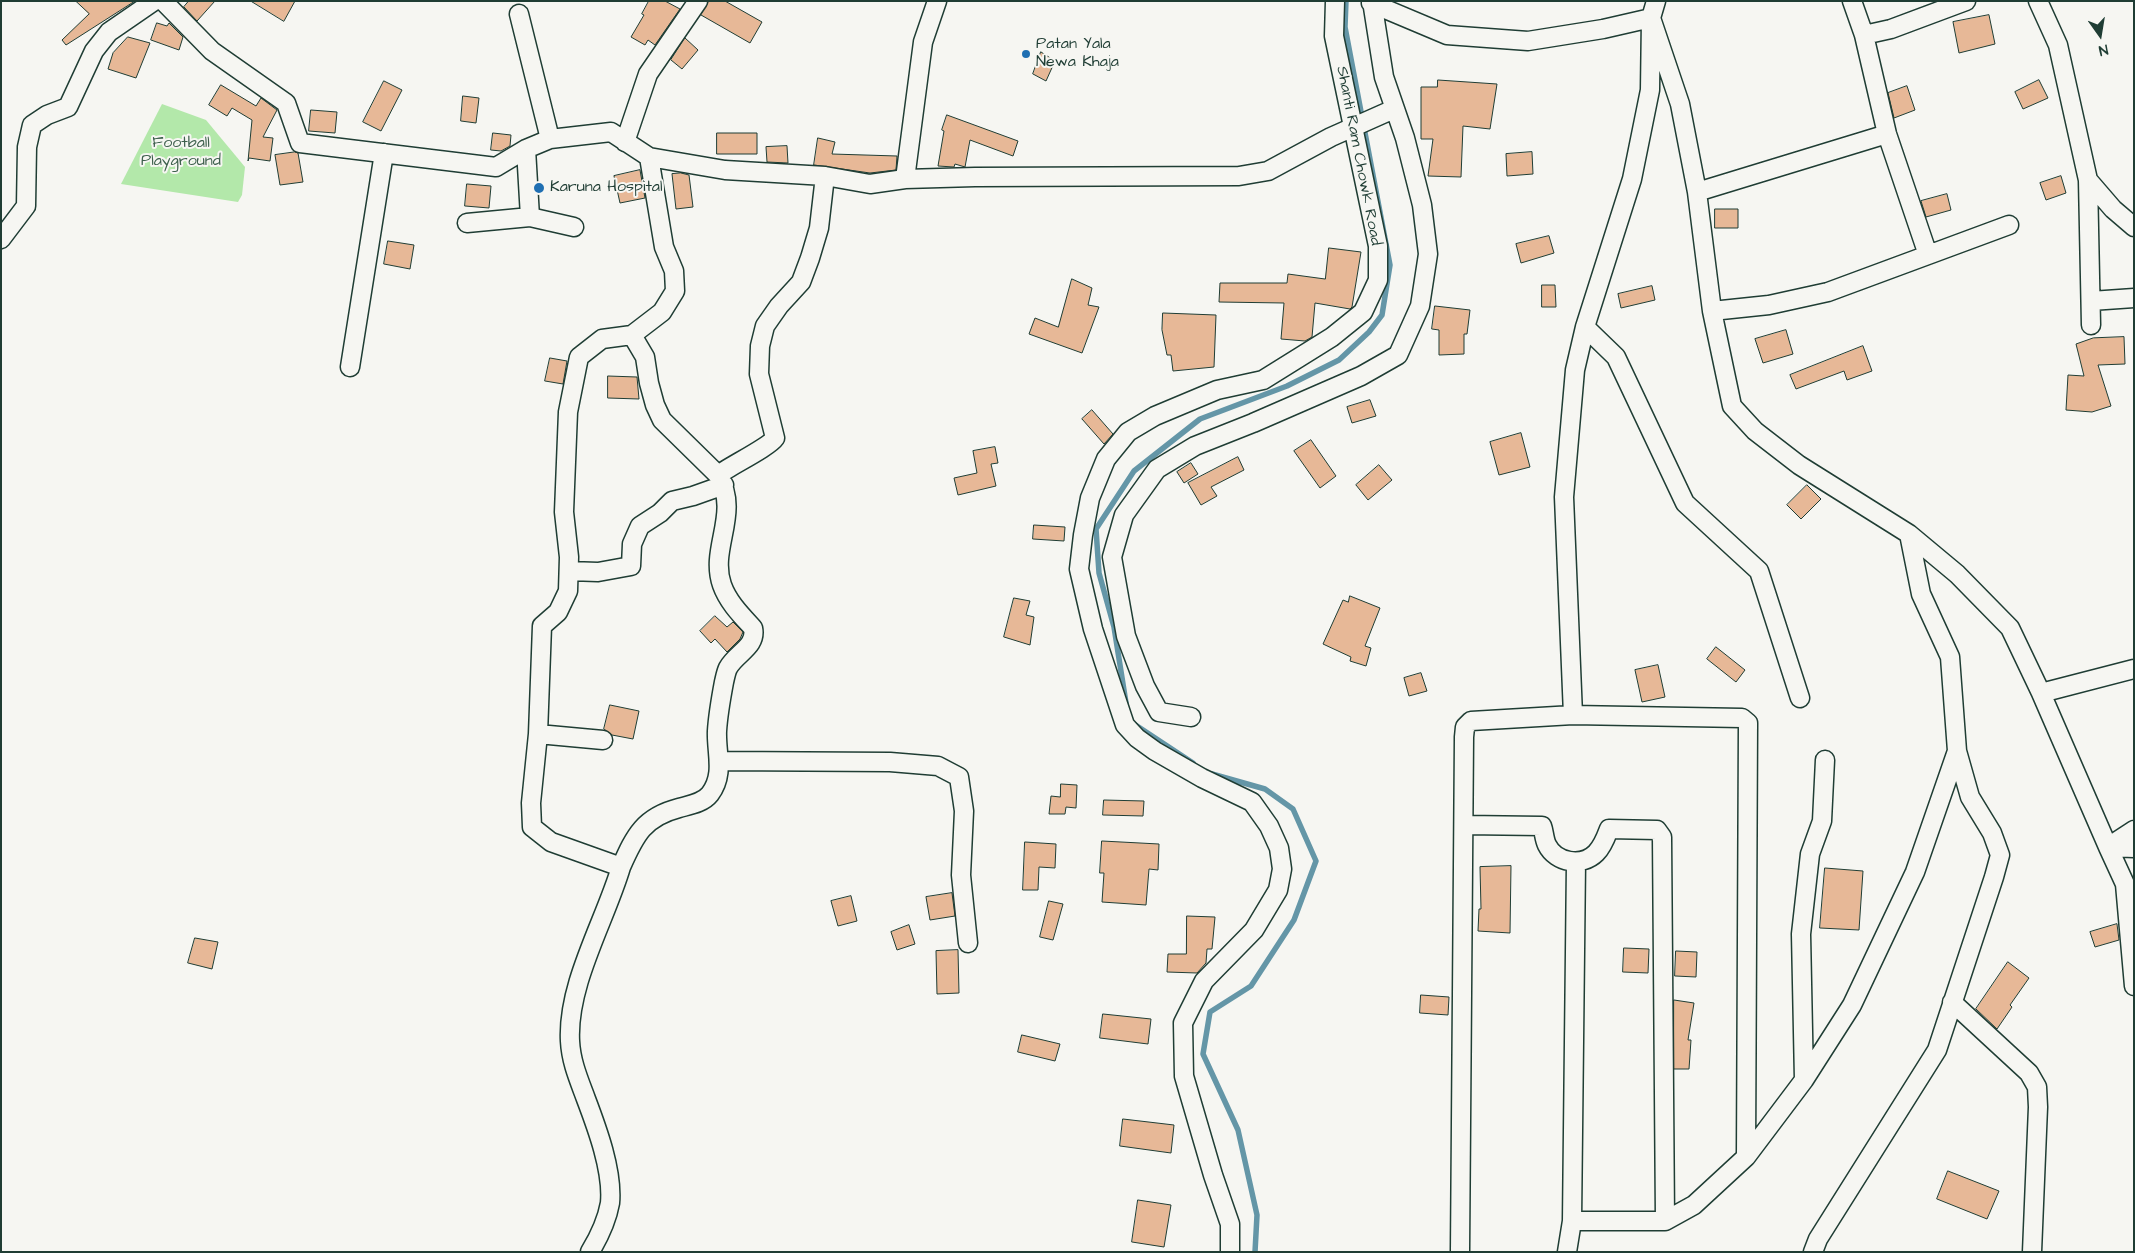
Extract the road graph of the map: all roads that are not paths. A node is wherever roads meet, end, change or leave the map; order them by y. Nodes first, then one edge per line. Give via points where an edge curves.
1 (154, 1) edge
2 (163, 1) edge
3 (698, 1) edge
4 (937, 1) edge
5 (1335, 1) edge
6 (1852, 1) edge
7 (1966, 1) edge
8 (2038, 1) edge
9 (1372, 2) edge
10 (1654, 10) edge
11 (519, 14) dead end
12 (1864, 35) junction
13 (1388, 111) junction
14 (1355, 125) junction
15 (1887, 134) junction
16 (550, 139) junction
17 (626, 142) junction
18 (526, 149) junction
19 (384, 153) junction
20 (649, 158) junction
21 (825, 176) junction
22 (905, 180) junction
23 (2088, 180) junction
24 (1696, 192) junction
25 (530, 217) junction
26 (467, 223) dead end
27 (2009, 225) dead end
28 (574, 227) dead end
29 (2134, 227) edge
30 (1, 239) edge
31 (1928, 255) junction
32 (2134, 298) edge
33 (2091, 301) junction
34 (1712, 311) junction
35 (2091, 326) dead end
36 (1585, 327) junction
37 (632, 335) junction
38 (350, 367) dead end
39 (721, 480) junction
40 (1909, 534) junction
41 (568, 571) junction
42 (2134, 669) edge
43 (2041, 693) junction
44 (1800, 698) dead end
45 (1573, 715) junction
46 (1191, 717) dead end
47 (538, 734) junction
48 (603, 740) dead end
49 (1957, 751) junction
50 (1825, 760) dead end
51 (720, 761) junction
52 (1464, 825) junction
53 (2134, 830) edge
54 (2108, 847) junction
55 (2134, 848) edge
56 (1576, 862) junction
57 (621, 867) junction
58 (968, 943) dead end
59 (2134, 986) edge
60 (1952, 1002) junction
61 (1804, 1080) junction
62 (1746, 1157) junction
63 (1572, 1221) junction
64 (1665, 1221) junction
65 (590, 1252) edge
66 (1230, 1252) edge
67 (1460, 1252) edge
68 (1567, 1252) edge
69 (1812, 1252) edge
70 (2032, 1252) edge

1 - 30 street via 109,32 94,51 68,107 47,114 32,125 27,148 26,206
2 - 19 street via 212,51 286,102 300,143
3 - 17 street via 648,74
4 - 22 street via 923,42
5 - 14 street, Shanti Ram Chowk Road via 1334,36
6 - 12 street
7 - 12 street via 1891,30
8 - 23 street via 2058,45
9 - 10 street via 1447,35 1528,41 1603,29
9 - 13 street
10 - 24 street via 1680,104
10 - 36 street via 1650,90 1632,179
11 - 16 street
12 - 15 street
13 - 14 street
13 - 46 street via 1405,138 1422,205 1428,254 1420,306 1398,355 1361,376 1195,446 1157,469 1124,515 1112,557 1126,636 1144,686 1160,712
14 - 22 street via 1268,171 1239,176
14 - 66 street, Shanti Ram Chowk Road via 1378,246 1378,280 1363,312 1332,337 1263,380 1217,390 1155,416 1128,432 1106,459 1090,498 1079,569 1093,629 1125,725 1155,751 1252,802 1270,826 1279,848 1282,869 1278,890 1254,930 1204,981 1184,1023 1184,1076 1230,1224
15 - 24 street
15 - 31 street
16 - 17 street via 611,132
16 - 18 street
17 - 20 street
18 - 19 street via 496,167
18 - 25 street
19 - 38 street
20 - 21 street via 725,170
20 - 37 street via 664,247 674,271 675,291 662,312
21 - 22 street via 870,184
21 - 39 street via 819,228 801,282 765,326 760,346 760,381 775,438 772,443 750,454
23 - 29 street
23 - 33 street
24 - 34 street
25 - 26 street
25 - 28 street
27 - 31 street
31 - 34 street via 1828,292 1769,305
32 - 33 street
33 - 35 street
34 - 40 street via 1732,406 1755,431 1799,465
36 - 44 street via 1616,357 1685,503 1759,571
36 - 45 street via 1575,370 1564,497
37 - 39 street via 645,357 651,390 662,420
37 - 41 street via 602,339 579,357 568,412 564,512
39 - 41 street via 693,496 672,501 640,526 632,544 631,566 598,572
39 - 51 street via 728,508 720,579 729,600 754,632 751,644 728,668 724,680 717,732
40 - 43 street via 1957,574 2010,628
40 - 49 street via 1920,594 1950,657
41 - 47 street via 568,591 558,612 542,626
42 - 43 street
43 - 54 street
45 - 52 street via 1470,720 1464,737
45 - 62 street via 1742,718 1748,723
47 - 48 street
47 - 57 street via 531,803 532,827 551,842
49 - 60 street via 1970,797 1992,833 2000,855
49 - 61 street via 1915,872 1852,1005
50 - 61 street via 1822,822 1810,854 1802,934
51 - 57 street via 720,772 709,795 644,825 630,845
51 - 58 street via 890,762 938,766 959,777 964,811 961,875
52 - 56 street via 1542,826 1547,845 1557,856
52 - 67 street
53 - 54 street
54 - 55 street
54 - 59 street via 2125,884
56 - 63 street
56 - 64 street via 1596,853 1609,829 1657,830 1662,837
57 - 65 street via 578,981 572,1009 570,1041 574,1066 596,1124 608,1172 610,1202 600,1235
60 - 69 street via 1937,1050
60 - 70 street via 2029,1073 2038,1087
61 - 62 street
62 - 64 street via 1694,1205
63 - 64 street
63 - 68 street

